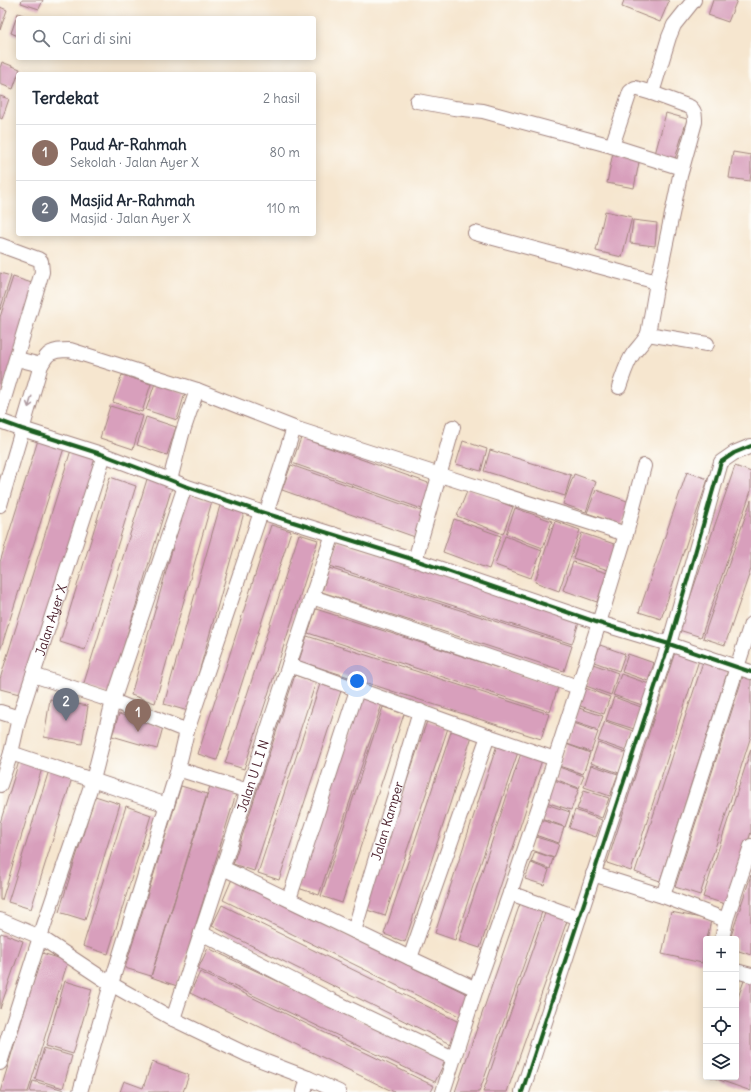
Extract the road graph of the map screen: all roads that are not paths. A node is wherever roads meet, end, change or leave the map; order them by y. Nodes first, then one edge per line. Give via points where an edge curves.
1 (694, 0) edge
2 (652, 93) junction
3 (417, 101) dead end
4 (612, 146) junction
5 (682, 168) junction
6 (476, 233) dead end
7 (0, 245) edge
8 (657, 282) junction
9 (648, 334) junction
10 (707, 344) dead end
11 (17, 359) junction
12 (42, 365) junction
13 (619, 387) dead end
14 (196, 390) junction
15 (0, 412) edge
16 (0, 421) edge
17 (453, 427) dead end
18 (294, 428) junction
19 (22, 429) junction
20 (751, 446) edge
21 (104, 455) junction
22 (644, 466) dead end
23 (440, 475) junction
24 (170, 480) junction
25 (185, 486) junction
26 (0, 505) edge
27 (264, 513) junction
28 (333, 534) junction
29 (626, 534) junction
30 (415, 560) junction
31 (312, 597) junction
32 (599, 622) junction
33 (751, 624) edge
34 (669, 644) junction
35 (289, 666) junction
36 (738, 667) junction
37 (751, 672) edge
38 (33, 675) junction
39 (578, 687) junction
40 (357, 690) junction
41 (112, 701) junction
42 (420, 711) junction
43 (0, 712) edge
44 (19, 718) junction
45 (187, 731) junction
46 (488, 736) junction
47 (11, 753) junction
48 (555, 759) junction
49 (178, 769) junction
50 (93, 780) junction
51 (0, 785) edge
52 (248, 791) junction
53 (167, 805) junction
54 (751, 846) edge
55 (223, 868) junction
56 (593, 874) junction
57 (510, 893) junction
58 (663, 896) junction
59 (289, 899) junction
60 (579, 918) junction
61 (0, 920) edge
62 (726, 920) junction
63 (354, 931) junction
64 (201, 934) junction
65 (723, 936) edge
66 (40, 938) junction
67 (410, 958) junction
68 (739, 972) edge
69 (751, 975) edge
70 (111, 984) junction
71 (476, 989) junction
72 (173, 1019) junction
73 (453, 1058) junction
74 (0, 1063) edge
75 (308, 1078) junction
76 (80, 1092) edge
77 (304, 1092) edge
78 (339, 1092) edge
79 (443, 1092) edge
80 (522, 1092) edge

1 - 2 street via 674,25
2 - 4 street via 635,88 630,92
2 - 5 street via 690,107 695,114
3 - 4 street via 483,111
4 - 5 street
5 - 8 street
6 - 8 street
7 - 11 street via 38,259 42,268
8 - 9 street
9 - 10 street
9 - 13 street via 628,362
11 - 12 street
11 - 15 street
12 - 14 street via 52,352 70,350
12 -> 19 street
14 - 18 street
14 - 24 street
16 - 19 street
17 - 23 street
18 - 23 street
18 - 27 street
19 - 21 street
19 - 26 street
20 - 34 street via 734,453 722,462
21 - 24 street
21 - 38 street, Jalan Ayer X
22 - 29 street
23 - 29 street
23 - 30 street
24 - 25 street
25 - 27 street
25 - 41 street
27 - 28 street
27 - 45 street
28 - 30 street
28 - 31 street, Jalan U L I N
29 - 32 street
30 - 32 street
31 - 35 street, Jalan U L I N
31 - 39 street
32 - 34 street
32 - 39 street
33 - 36 street
34 - 36 street
34 - 56 street
35 - 40 street
35 - 52 street, Jalan U L I N
36 - 37 street
36 - 58 street
38 - 41 street
38 - 44 street, Jalan Ayer X
39 - 48 street
40 - 42 street
40 - 59 street
41 - 45 street
41 - 50 street
42 - 46 street
42 - 63 street, Jalan Kamper
43 - 44 street
44 - 47 street, Jalan Ayer X
45 - 49 street
46 - 48 street
46 - 67 street
47 - 50 street
47 - 51 street, Jalan Ayer X
48 - 57 street
49 - 52 street
49 - 53 street
50 - 53 street
50 - 66 street
52 - 55 street, Jalan U L I N
53 - 70 street
54 - 62 street
55 - 59 street
55 - 64 street, Jalan U L I N
56 - 58 street
56 - 60 street
57 - 60 street
57 - 71 street
58 - 62 street
59 - 63 street
60 - 80 street
61 - 66 street
62 - 65 street
63 - 67 street
64 - 72 street, Jalan U L I N
64 - 73 street
66 - 70 street
66 - 74 street
67 - 71 street
68 - 69 street
70 - 72 street
70 - 76 street
71 - 73 street
72 - 75 street via 248,1055
73 - 79 street
75 - 77 street
75 - 78 street

